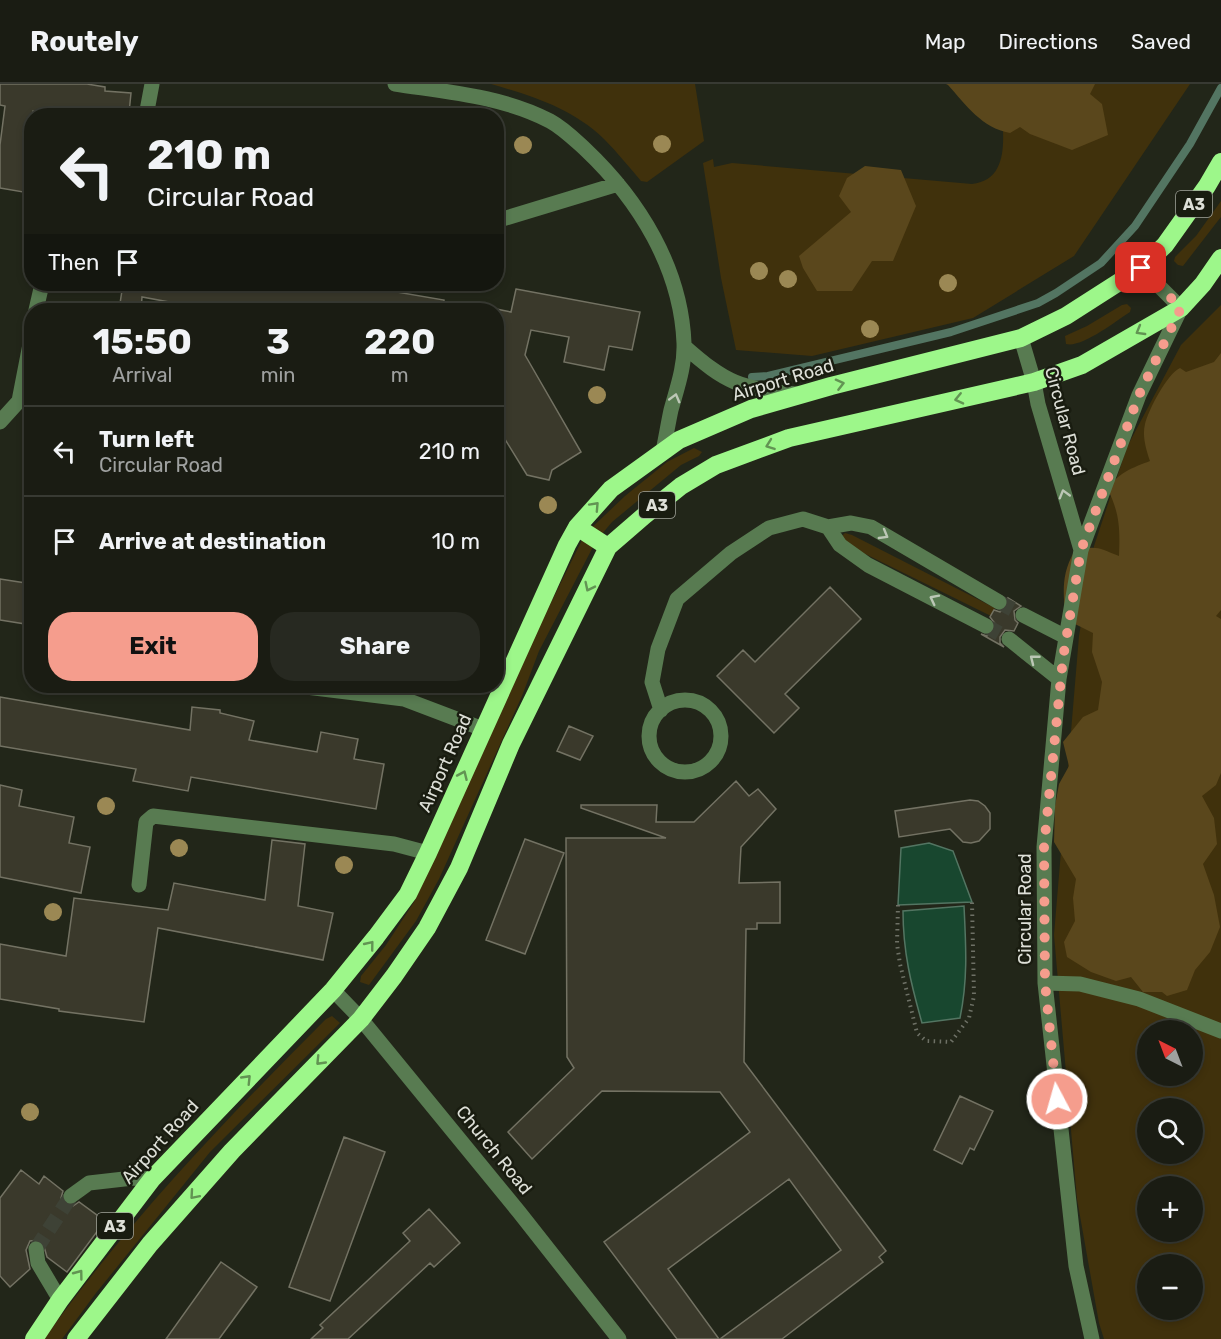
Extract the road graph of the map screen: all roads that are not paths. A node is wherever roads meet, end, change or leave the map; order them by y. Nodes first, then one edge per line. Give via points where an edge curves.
1 (152, 84) edge
2 (395, 84) edge
3 (148, 108) edge
4 (1221, 162) edge
5 (618, 184) junction
6 (504, 219) edge
7 (1221, 258) edge
8 (1141, 268) junction
9 (1181, 308) junction
10 (1022, 338) junction
11 (684, 345) junction
12 (1034, 382) junction
13 (801, 395) junction
14 (24, 403) edge
15 (0, 422) edge
16 (663, 451) junction
17 (577, 527) junction
18 (828, 527) junction
19 (608, 547) junction
20 (1081, 550) junction
21 (999, 602) tunnel mouth
22 (1023, 615) tunnel mouth
23 (986, 626) tunnel mouth
24 (1066, 637) junction
25 (1009, 639) tunnel mouth
26 (1059, 679) junction
27 (504, 684) edge
28 (355, 693) edge
29 (500, 693) edge
30 (661, 710) junction
31 (483, 729) junction
32 (428, 853) junction
33 (139, 885) dead end
34 (1045, 983) junction
35 (333, 990) junction
36 (361, 1019) junction
37 (1221, 1031) edge
38 (152, 1179) junction
39 (71, 1196) tunnel mouth
40 (36, 1249) dead end
41 (60, 1300) junction
42 (34, 1339) edge
43 (76, 1339) edge
44 (619, 1339) edge
45 (1092, 1339) edge

1 - 3 street
2 - 5 street via 500,101 551,121 597,160
4 - 8 highway, Airport Road / A3 via 1165,245
5 - 6 street
5 - 11 street via 656,241 681,316
7 - 9 highway, A3
8 - 9 street
8 - 10 highway, Airport Road / A3 via 1066,316
9 -> 12 highway, A3 via 1082,365
9 - 20 street, Circular Road via 1139,395
10 - 12 street, Circular Road
13 -> 10 highway, Airport Road / A3
11 - 13 street via 709,368 733,382 758,390
16 -> 11 street
12 -> 19 highway, A3 via 789,438 716,465 681,486
20 -> 12 street, Circular Road
13 - 16 highway, Airport Road / A3 via 751,409 679,440
14 - 15 street
17 -> 16 highway, Airport Road / A3 via 611,489
17 - 19 highway
17 - 27 highway, Airport Road / A3
18 -> 21 street via 851,523 871,528
23 -> 18 street via 867,565 840,545
18 - 30 street via 803,519 769,528 731,553 677,599 657,649 652,681
19 -> 36 highway, A3 via 511,744 459,868 427,928
20 - 24 street, Circular Road
22 - 24 street
24 - 26 street, Circular Road
26 -> 25 street
26 - 34 street, Circular Road via 1044,847
28 - 31 street via 404,699
29 - 31 highway, Airport Road / A3
30 - 30 street via 649,731 649,744 658,760 673,771 686,772 708,763 721,741 715,717 707,708 684,700
32 -> 31 highway, Airport Road / A3
32 - 33 street via 394,844 153,816 146,822
35 -> 32 highway, Airport Road / A3 via 408,894
34 - 37 street via 1080,984 1139,999
34 - 45 street, Circular Road via 1076,1266
35 - 36 street, Church Road
38 -> 35 highway, Airport Road / A3
36 -> 43 highway, A3 via 232,1151 150,1244
36 - 44 street, Church Road
38 - 39 street via 89,1183
41 -> 38 highway, Airport Road / A3
40 - 41 street via 38,1263
41 - 42 highway, Airport Road / A3

